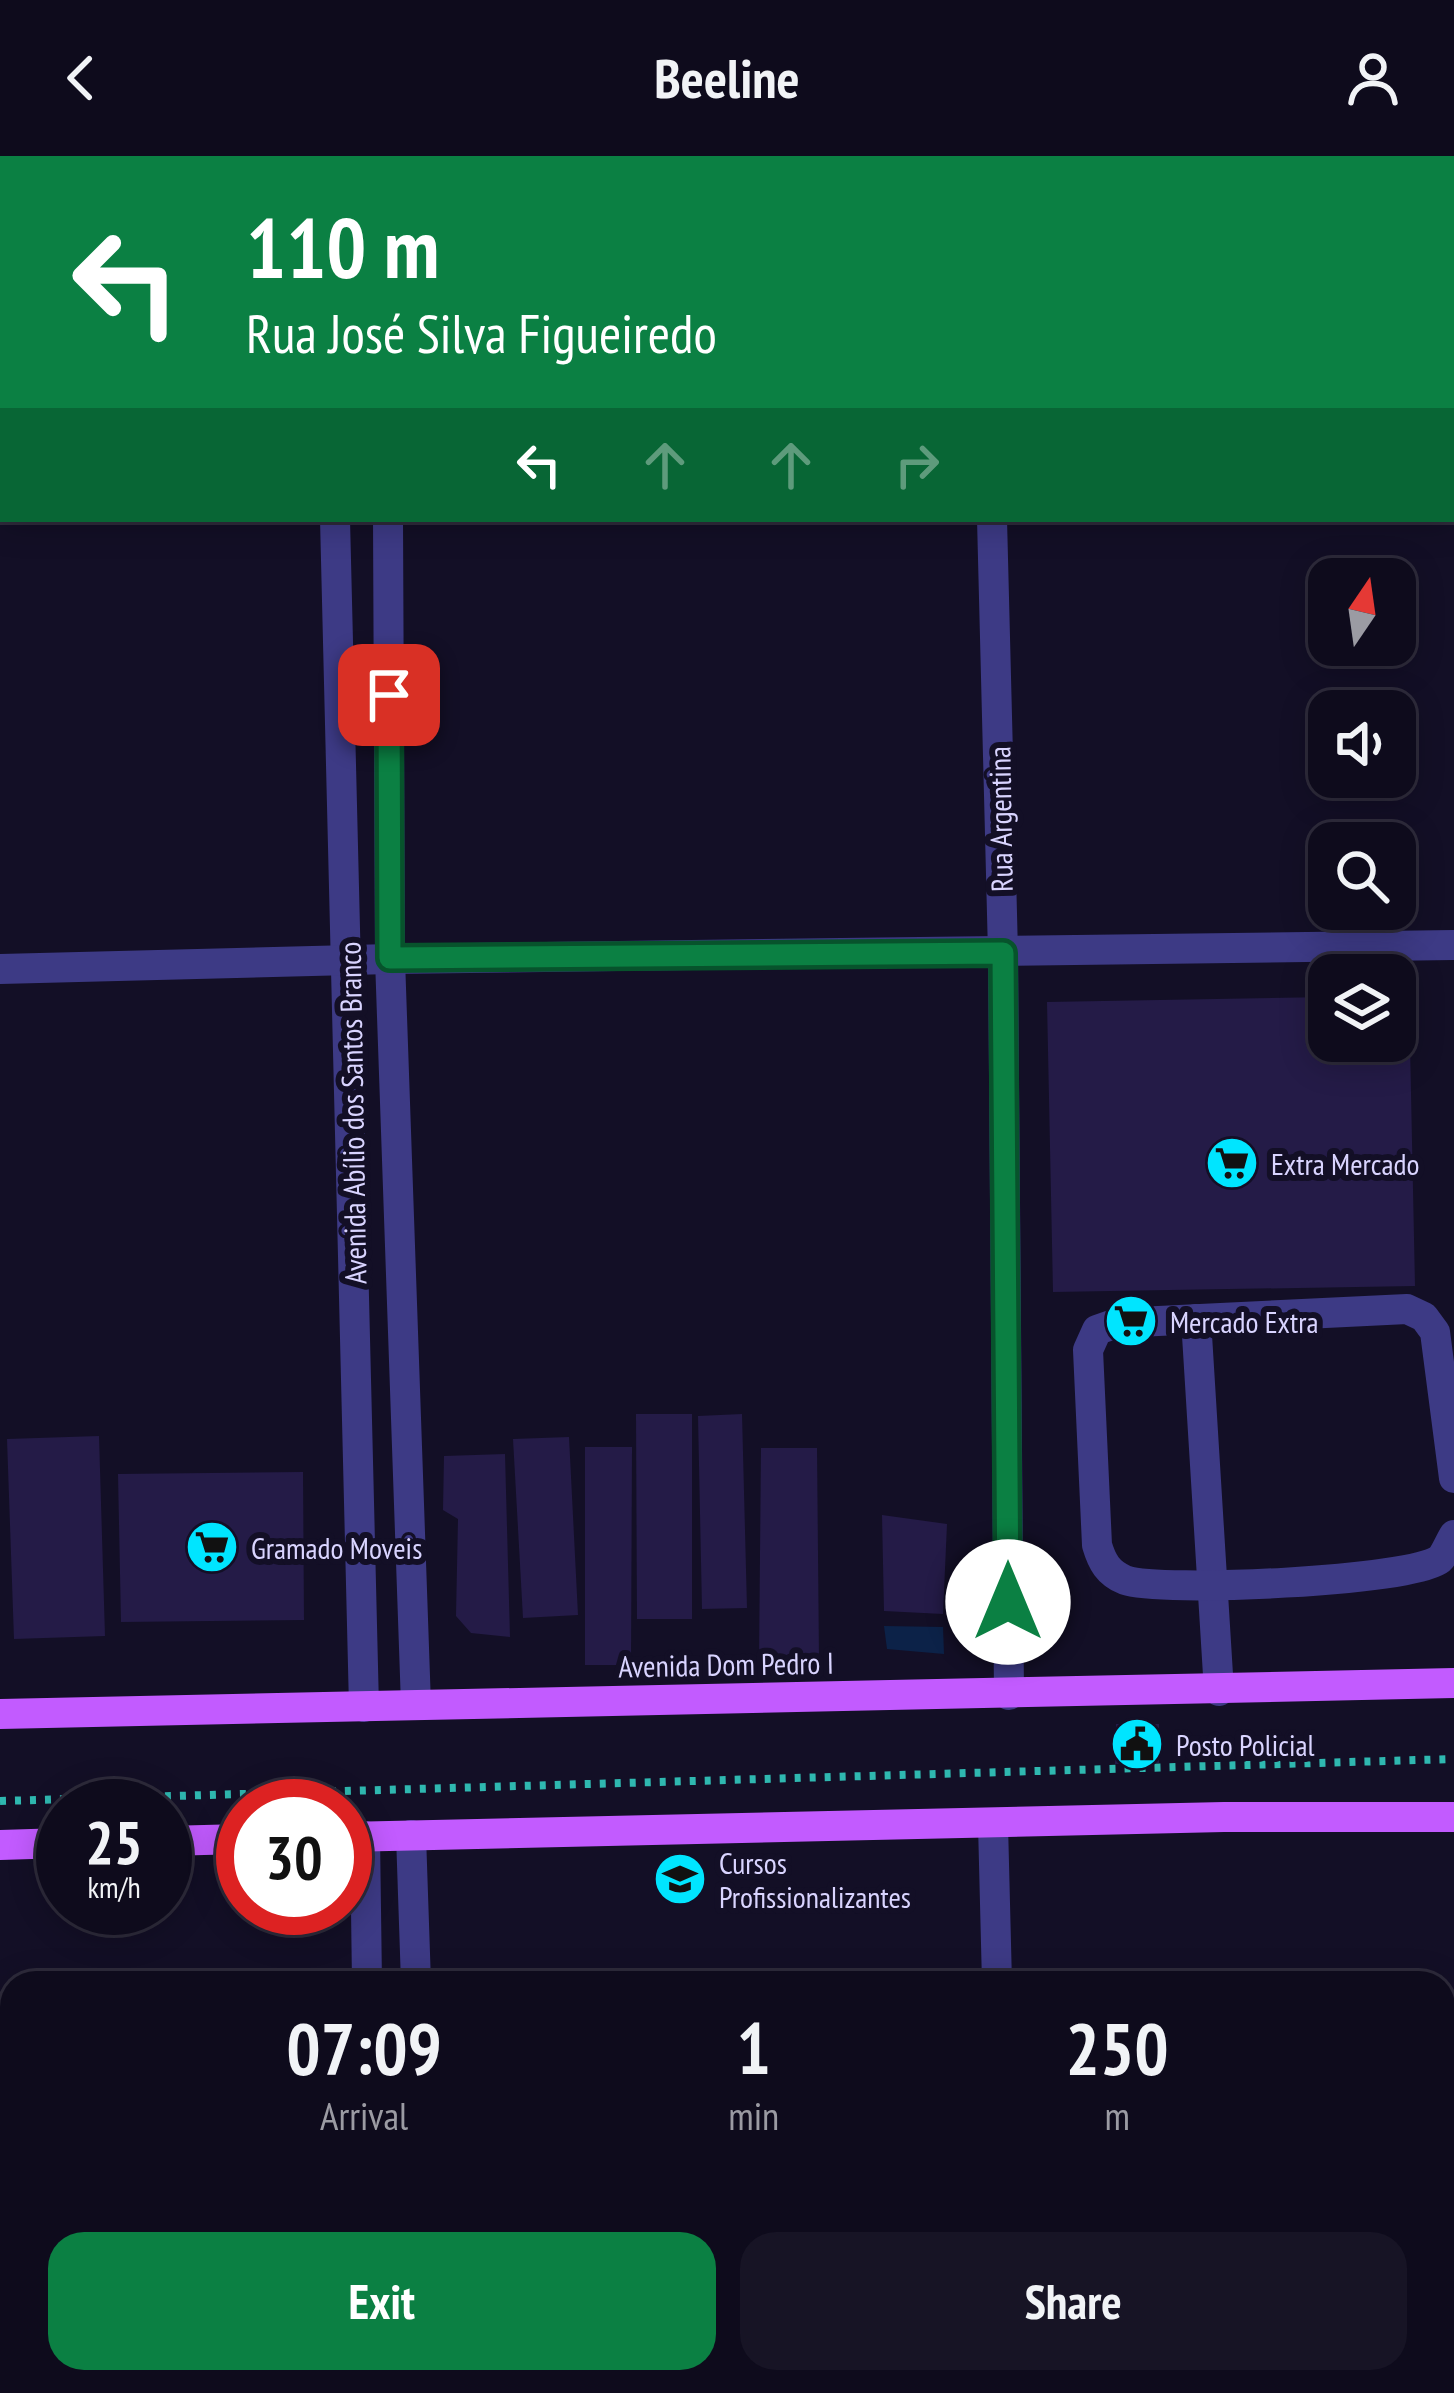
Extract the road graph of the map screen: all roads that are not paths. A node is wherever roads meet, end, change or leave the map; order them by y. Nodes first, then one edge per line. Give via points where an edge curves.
1 (335, 522) edge
2 (388, 522) edge
3 (992, 522) edge
4 (1454, 945) edge
5 (1003, 953) junction
6 (390, 958) junction
7 (348, 960) junction
8 (0, 969) edge
9 (1196, 1319) junction
10 (1454, 1478) edge
11 (1454, 1535) edge
12 (1214, 1585) junction
13 (1454, 1683) edge
14 (1219, 1691) junction
15 (1009, 1695) junction
16 (416, 1705) junction
17 (364, 1707) junction
18 (0, 1714) edge
19 (1454, 1817) edge
20 (993, 1824) junction
21 (412, 1835) junction
22 (372, 1836) edge
23 (36, 1844) edge
24 (0, 1845) edge
25 (363, 1935) edge
26 (366, 1971) edge
27 (416, 1971) edge
28 (997, 1971) edge

1 - 7 street, Avenida Abílio dos Santos Branco
2 - 6 street, Avenida Abílio dos Santos Branco
3 - 5 street, Rua Argentina
4 - 5 street
5 - 6 street
5 - 15 street, Rua Argentina
6 - 7 street
6 - 16 street, Avenida Abílio dos Santos Branco
7 - 8 street
7 - 17 street, Avenida Abílio dos Santos Branco
9 - 10 street via 1383,1309 1424,1317 1435,1332
9 - 12 street
9 - 12 street via 1117,1323 1097,1330 1088,1350 1097,1546 1120,1579
11 - 12 street via 1439,1559 1402,1573
12 - 14 street
13 - 14 main road, Avenida Dom Pedro I
14 - 15 main road, Avenida Dom Pedro I
15 - 16 main road, Avenida Dom Pedro I
16 - 17 main road, Avenida Dom Pedro I
17 - 18 main road, Avenida Dom Pedro I
19 - 20 main road
20 - 21 main road
20 - 28 street
21 - 22 main road
21 - 27 street
23 - 24 main road
25 - 26 street

